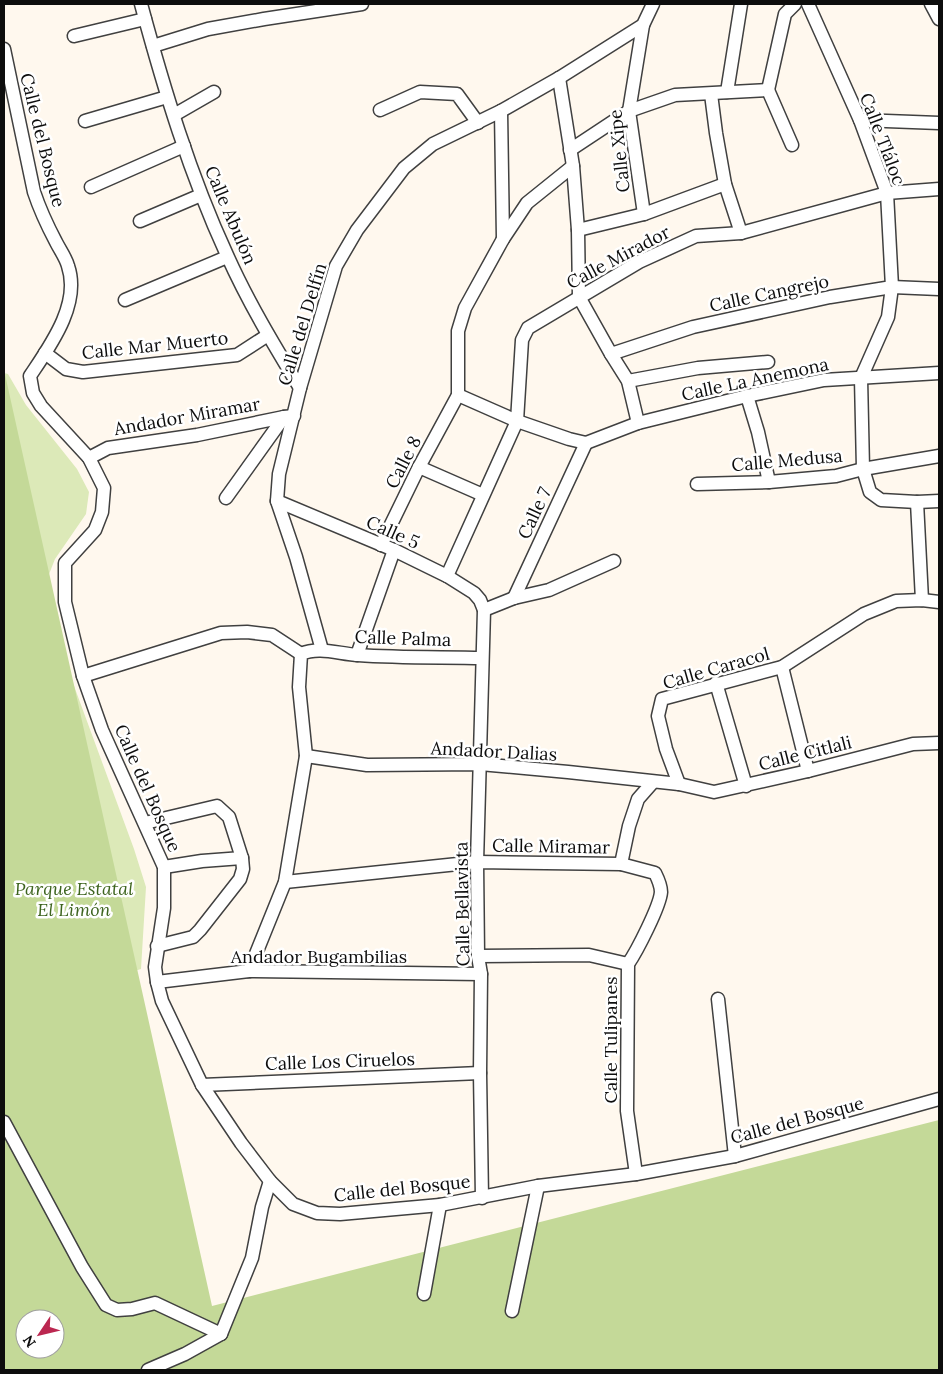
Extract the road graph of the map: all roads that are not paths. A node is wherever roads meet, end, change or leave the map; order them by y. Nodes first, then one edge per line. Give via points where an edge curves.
1 (141, 4) edge
2 (362, 4) edge
3 (652, 4) edge
4 (740, 4) edge
5 (795, 4) edge
6 (808, 4) edge
7 (931, 4) edge
8 (145, 19) junction
9 (939, 19) edge
10 (643, 25) junction
11 (74, 36) dead end
12 (153, 46) junction
13 (4, 49) edge
14 (5, 66) edge
15 (560, 78) junction
16 (768, 90) junction
17 (214, 92) dead end
18 (727, 92) junction
19 (711, 94) junction
20 (167, 97) junction
21 (380, 110) dead end
22 (501, 111) junction
23 (629, 111) junction
24 (174, 115) junction
25 (860, 120) junction
26 (85, 121) dead end
27 (478, 123) junction
28 (939, 123) edge
29 (792, 145) dead end
30 (184, 146) junction
31 (570, 150) junction
32 (573, 166) junction
33 (726, 184) junction
34 (91, 187) dead end
35 (939, 190) edge
36 (887, 194) junction
37 (201, 195) junction
38 (644, 214) junction
39 (140, 221) dead end
40 (578, 230) junction
41 (741, 233) junction
42 (503, 239) junction
43 (227, 257) junction
44 (892, 287) junction
45 (939, 288) edge
46 (579, 297) junction
47 (125, 300) dead end
48 (268, 335) junction
49 (45, 354) junction
50 (611, 354) junction
51 (768, 362) dead end
52 (939, 372) edge
53 (862, 378) junction
54 (628, 381) junction
55 (939, 383) edge
56 (300, 388) junction
57 (458, 395) junction
58 (747, 396) junction
59 (289, 416) junction
60 (518, 421) junction
61 (638, 423) junction
62 (586, 443) junction
63 (939, 456) edge
64 (89, 458) junction
65 (419, 467) junction
66 (863, 469) junction
67 (769, 482) junction
68 (697, 484) dead end
69 (483, 495) junction
70 (226, 498) dead end
71 (277, 501) junction
72 (939, 501) edge
73 (917, 502) junction
74 (381, 545) junction
75 (394, 550) junction
76 (614, 561) dead end
77 (447, 576) junction
78 (514, 598) junction
79 (922, 600) junction
80 (939, 602) edge
81 (484, 610) junction
82 (322, 650) junction
83 (304, 653) junction
84 (356, 656) junction
85 (482, 658) junction
86 (782, 667) junction
87 (83, 676) junction
88 (716, 683) junction
89 (939, 743) edge
90 (306, 756) junction
91 (480, 764) junction
92 (808, 771) junction
93 (654, 782) junction
94 (680, 784) junction
95 (746, 786) junction
96 (145, 823) junction
97 (242, 858) junction
98 (477, 862) junction
99 (621, 864) junction
100 (164, 867) junction
101 (285, 882) junction
102 (660, 883) joint
103 (157, 946) junction
104 (478, 956) junction
105 (628, 964) junction
106 (249, 971) junction
107 (481, 974) junction
108 (157, 982) junction
109 (718, 1000) dead end
110 (480, 1072) junction
111 (202, 1085) junction
112 (939, 1099) edge
113 (4, 1122) edge
114 (735, 1156) junction
115 (636, 1174) junction
116 (270, 1181) junction
117 (538, 1186) junction
118 (482, 1198) junction
119 (440, 1205) junction
120 (424, 1294) dead end
121 (512, 1311) dead end
122 (222, 1334) junction
123 (148, 1370) edge

1 - 8 street, Calle Abulón
2 - 12 street via 208,29
3 - 10 street, Calle Xipe
4 - 18 street
5 - 16 street via 785,14
6 - 25 street, Calle Tláloc
7 - 9 street
8 - 11 street
8 - 12 street, Calle Abulón
10 - 15 street, Calle del Delfín
10 - 23 street, Calle Xipe
12 - 20 street, Calle Abulón
13 - 14 street, Calle del Bosque
14 - 49 street, Calle del Bosque via 34,192 68,266 70,298
15 - 22 street, Calle del Delfín
15 - 31 street
16 - 18 street
16 - 29 street
17 - 24 street
18 - 19 street
19 - 23 street via 675,95
19 - 33 street
20 - 24 street, Calle Abulón
20 - 26 street
21 - 27 street via 420,92 457,94
22 - 27 street, Calle del Delfín
22 - 42 street
23 - 31 street
23 - 38 street, Calle Xipe
24 - 30 street, Calle Abulón
25 - 28 street
25 - 36 street, Calle Tláloc
27 - 56 street, Calle del Delfín via 433,144 404,168 357,230 336,266
30 - 34 street
30 - 37 street, Calle Abulón
31 - 32 street
32 - 40 street
32 - 42 street via 527,202
33 - 38 street
33 - 41 street
35 - 36 street, Calle Mirador
36 - 41 street, Calle Mirador
36 - 44 street, Calle Tláloc
37 - 39 street
37 - 43 street, Calle Abulón
38 - 40 street
40 - 46 street
41 - 46 street, Calle Mirador via 696,236 638,262
42 - 57 street via 464,308 458,331
43 - 47 street
43 - 48 street, Calle Abulón
44 - 45 street, Calle Cangrejo
44 - 50 street, Calle Cangrejo via 830,297 693,328
44 - 53 street, Calle Tláloc via 888,317
46 - 50 street
46 - 60 street, Calle Mirador via 528,328 522,340
48 - 49 street, Calle Mar Muerto via 237,355 83,372 66,370
48 - 56 street, Calle Abulón
49 - 64 street, Calle del Bosque via 30,376 34,393 40,406
50 - 54 street
51 - 54 street via 698,368
52 - 53 street, Calle La Anemona
52 - 55 street
53 - 58 street, Calle La Anemona via 824,380
53 - 66 street
54 - 61 street
56 - 59 street, Calle del Delfín
57 - 60 street
57 - 65 street, Calle 8
58 - 61 street, Calle La Anemona
58 - 67 street
59 - 64 street, Andador Miramar via 108,448
59 - 70 street
59 - 71 street, Calle del Delfín
60 - 62 street
60 - 69 street
61 - 62 street, Calle La Anemona
62 - 78 street, Calle 7
63 - 66 street, Calle Medusa
64 - 87 street, Calle del Bosque via 104,488 102,512 95,530 65,564 65,602
65 - 69 street
65 - 74 street, Calle 8
66 - 67 street, Calle Medusa via 836,476
66 - 73 street via 870,492 881,500
67 - 68 street, Calle Medusa
69 - 77 street
71 - 74 street, Calle 5
71 - 82 street
72 - 73 street
73 - 79 street
74 - 75 street, Calle 5
75 - 77 street, Calle 5
75 - 84 street
76 - 78 street via 549,590
77 - 81 street, Calle 5 via 474,593
78 - 81 street
79 - 80 street, Calle Caracol
79 - 86 street, Calle Caracol via 896,601 864,614
81 - 85 street, Calle Bellavista
82 - 83 street, Calle Palma
82 - 84 street, Calle Palma
83 - 87 street via 272,635 221,633
83 - 90 street via 299,688
84 - 85 street, Calle Palma
85 - 91 street, Calle Bellavista
86 - 88 street, Calle Caracol
86 - 92 street
87 - 96 street, Calle del Bosque via 102,730
88 - 94 street, Calle Caracol via 662,699 658,716 666,749
88 - 95 street
89 - 92 street, Calle Citlali via 913,744
90 - 91 street, Andador Dalias via 367,765
90 - 101 street
91 - 93 street, Andador Dalias
91 - 98 street, Calle Bellavista
92 - 95 street, Calle Citlali
93 - 94 street, Andador Dalias
93 - 99 street via 638,799
94 - 95 street, Calle Citlali via 714,792
96 - 97 street via 217,806 229,817
96 - 100 street, Calle del Bosque
97 - 100 street
97 - 103 street via 240,879 200,930 193,937
98 - 99 street, Calle Miramar
98 - 101 street, Calle Miramar
98 - 104 street, Calle Bellavista
99 - 102 street, Calle Miramar via 655,873
100 - 103 street, Calle del Bosque via 164,908
101 - 106 street
102 - 105 street, Calle Tulipanes via 661,892 652,918
103 - 108 street, Calle del Bosque
104 - 105 street via 589,955
104 - 107 street, Calle Bellavista
105 - 115 street, Calle Tulipanes via 627,1110
106 - 107 street, Andador Bugambilias
106 - 108 street, Andador Bugambilias
107 - 110 street, Calle Bellavista
108 - 111 street, Calle del Bosque via 162,1001
109 - 114 street
110 - 111 street, Calle Los Ciruelos
110 - 118 street, Calle Bellavista
111 - 116 street, Calle del Bosque
112 - 114 street, Calle del Bosque
113 - 122 street via 106,1305 117,1310 155,1303
114 - 115 street, Calle del Bosque
115 - 117 street, Calle del Bosque
116 - 119 street, Calle del Bosque via 293,1204 317,1213
116 - 122 street via 252,1258
117 - 118 street, Calle del Bosque
117 - 121 street
118 - 119 street, Calle del Bosque
119 - 120 street
122 - 123 street

